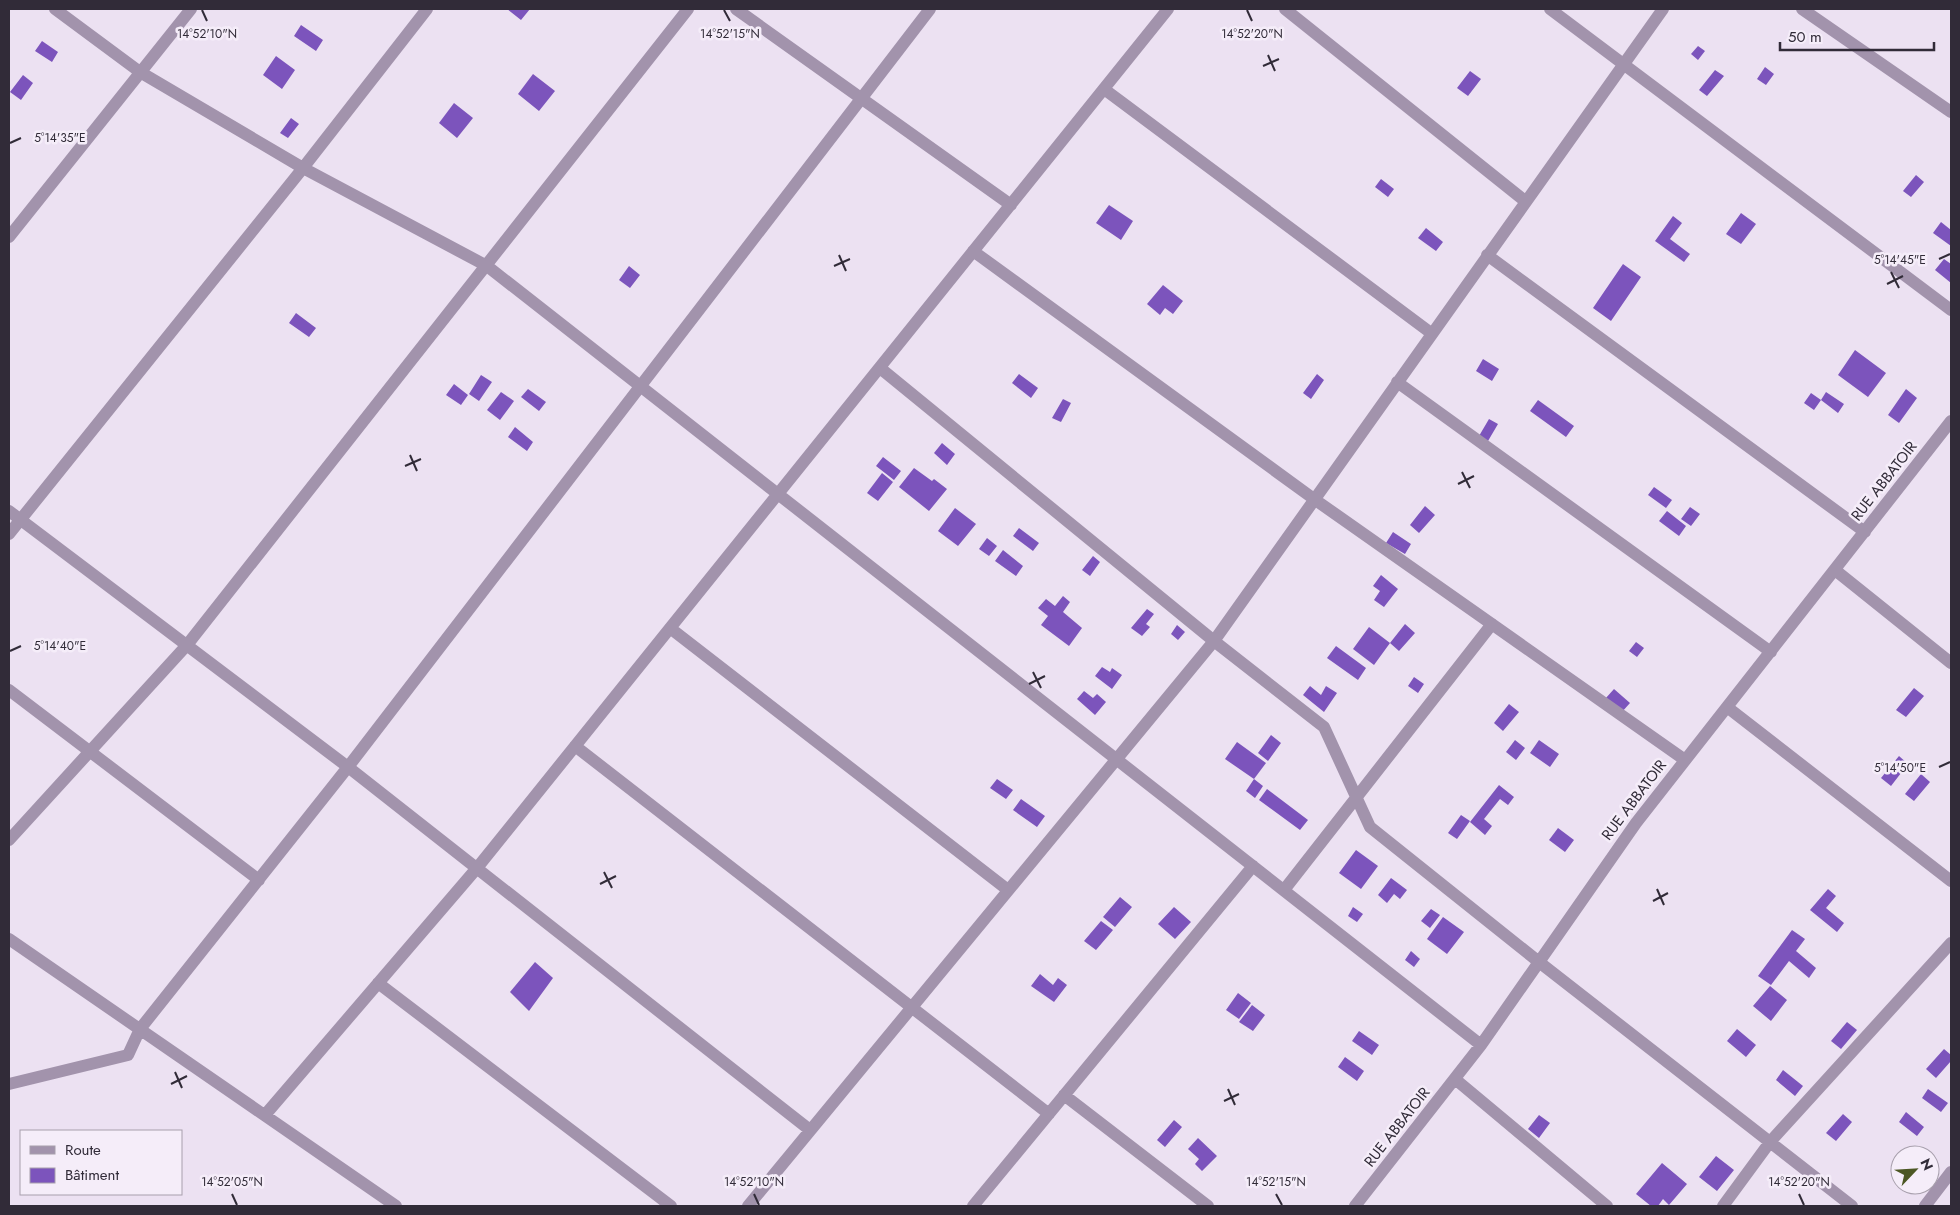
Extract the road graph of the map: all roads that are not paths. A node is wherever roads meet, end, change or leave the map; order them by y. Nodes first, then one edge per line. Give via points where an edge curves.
1 (55, 9) edge
2 (190, 9) edge
3 (427, 9) edge
4 (688, 9) edge
5 (736, 9) edge
6 (930, 9) edge
7 (1168, 9) edge
8 (1285, 9) edge
9 (1550, 9) edge
10 (1663, 9) edge
11 (1802, 9) edge
12 (1623, 64) junction
13 (140, 72) junction
14 (1104, 89) junction
15 (861, 98) junction
16 (1951, 112) edge
17 (303, 168) junction
18 (1525, 201) junction
19 (1011, 205) junction
20 (9, 237) edge
21 (974, 252) junction
22 (1487, 255) junction
23 (487, 266) junction
24 (1951, 310) edge
25 (1431, 334) junction
26 (880, 368) junction
27 (1397, 382) junction
28 (641, 386) junction
29 (1951, 421) edge
30 (778, 494) junction
31 (1314, 499) junction
32 (9, 511) edge
33 (21, 521) junction
34 (1865, 532) junction
35 (9, 534) edge
36 (1835, 570) junction
37 (1492, 624) junction
38 (670, 628) junction
39 (1214, 641) junction
40 (186, 646) junction
41 (1770, 652) junction
42 (1951, 664) edge
43 (9, 690) edge
44 (1727, 706) junction
45 (575, 746) junction
46 (91, 752) junction
47 (1116, 759) junction
48 (1685, 760) junction
49 (348, 767) junction
50 (1356, 797) junction
51 (9, 840) edge
52 (1253, 866) junction
53 (477, 868) junction
54 (259, 880) junction
55 (1951, 881) edge
56 (1008, 890) junction
57 (1284, 890) junction
58 (9, 939) edge
59 (1951, 943) edge
60 (1539, 962) junction
61 (378, 983) junction
62 (912, 1008) junction
63 (140, 1029) junction
64 (1481, 1045) junction
65 (1456, 1079) junction
66 (9, 1084) edge
67 (1064, 1095) junction
68 (1049, 1114) junction
69 (265, 1115) junction
70 (810, 1130) junction
71 (1770, 1142) junction
72 (1951, 1172) edge
73 (396, 1206) edge
74 (671, 1206) edge
75 (748, 1206) edge
76 (973, 1206) edge
77 (1208, 1206) edge
78 (1355, 1206) edge
79 (1607, 1206) edge
80 (1723, 1206) edge
81 (1852, 1206) edge
82 (1925, 1206) edge

1 - 13 street
2 - 13 street
3 - 17 street
4 - 23 street
5 - 15 street
6 - 15 street
7 - 14 street
8 - 18 street
9 - 12 street
10 - 12 street
11 - 16 street
12 - 18 street
12 - 24 street
13 - 17 street
13 - 20 street
14 - 19 street
14 - 25 street
15 - 19 street
15 - 28 street
17 - 23 street
17 - 33 street
18 - 22 street
19 - 21 street
21 - 26 street
21 - 31 street
22 - 25 street
22 - 34 street
23 - 28 street
23 - 40 street
25 - 27 street
26 - 30 street
26 - 39 street
27 - 31 street
27 - 41 street
28 - 30 street
28 - 49 street
29 - 34 street, RUE ABBATOIR
30 - 38 street
30 - 47 street
31 - 37 street
31 - 39 street
32 - 33 street
33 - 35 street
33 - 40 street
34 - 36 street, RUE ABBATOIR
36 - 41 street, RUE ABBATOIR
36 - 42 street
37 - 48 street
37 - 50 street
38 - 45 street
38 - 56 street
39 - 47 street
39 - 50 street via 1324,727
40 - 46 street
40 - 49 street
41 - 44 street, RUE ABBATOIR
43 - 46 street
44 - 48 street, RUE ABBATOIR
44 - 55 street
45 - 53 street
45 - 62 street
46 - 51 street
46 - 54 street
47 - 52 street
47 - 56 street
48 - 60 street, RUE ABBATOIR via 1636,823
49 - 53 street
49 - 54 street
50 - 57 street
50 - 60 street via 1370,826
52 - 57 street
52 - 67 street
53 - 61 street
53 - 70 street
54 - 63 street
56 - 62 street
57 - 64 street
58 - 63 street
59 - 71 street
60 - 64 street, RUE ABBATOIR
60 - 71 street
61 - 69 street
61 - 74 street
62 - 68 street
62 - 70 street
63 - 66 street via 128,1055
63 - 69 street
64 - 65 street, RUE ABBATOIR
65 - 78 street, RUE ABBATOIR
65 - 79 street
67 - 68 street
67 - 77 street
68 - 76 street
69 - 73 street
70 - 75 street
71 - 80 street
71 - 81 street
72 - 82 street

